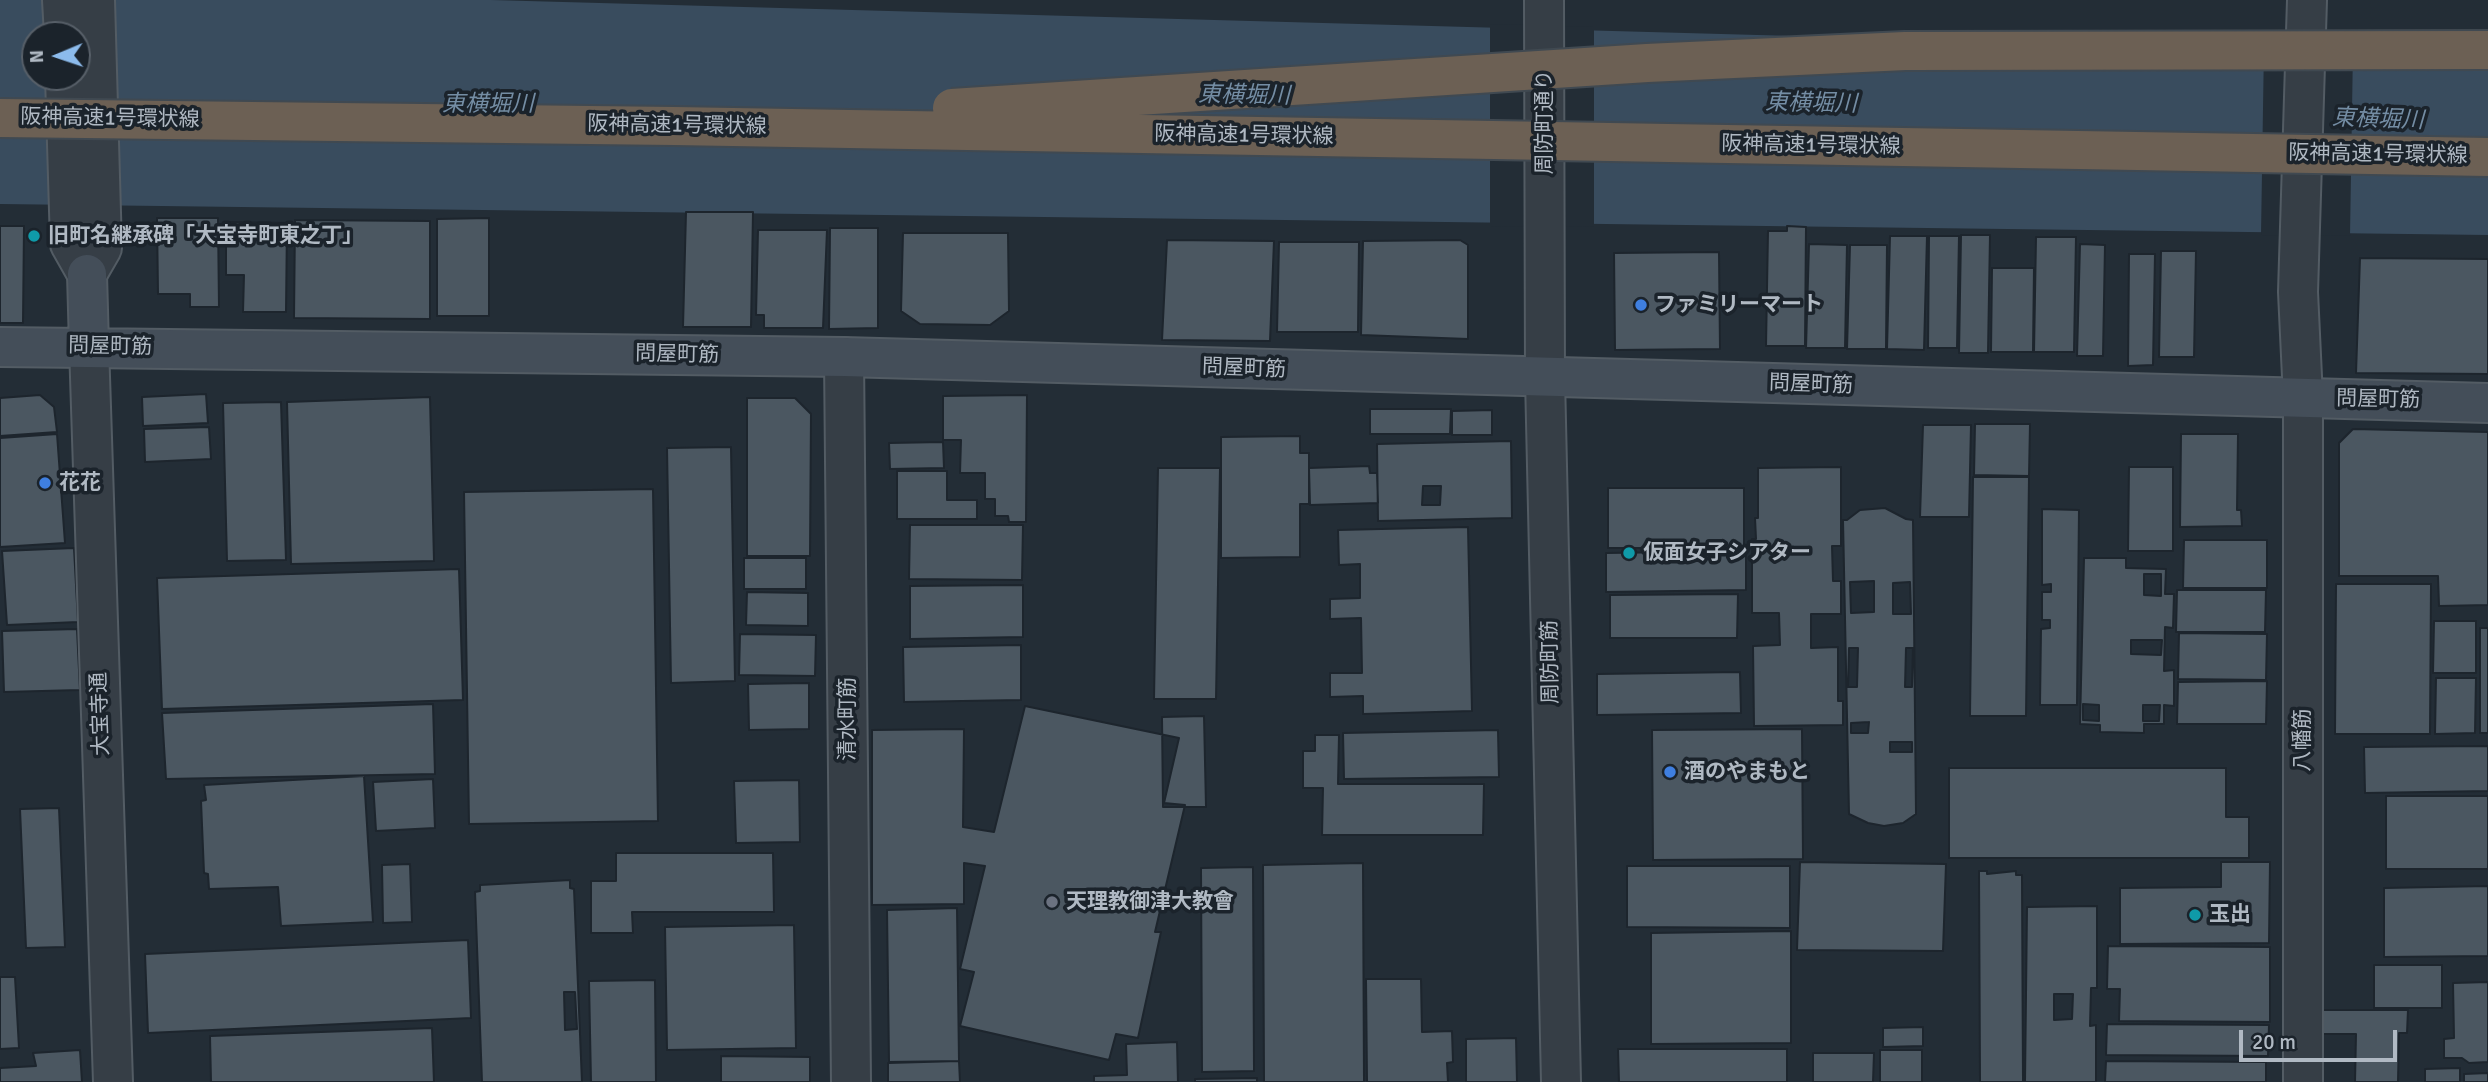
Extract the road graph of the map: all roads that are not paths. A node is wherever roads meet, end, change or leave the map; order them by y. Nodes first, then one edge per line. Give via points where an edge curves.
1 (62, 0) edge
2 (95, 0) edge
3 (1544, 0) edge
4 (2307, 0) edge
5 (63, 21) edge
6 (2488, 50) edge
7 (67, 91) edge
8 (0, 118) edge
9 (674, 126) junction
10 (2488, 157) edge
11 (85, 211) junction
12 (1545, 243) joint
13 (89, 346) junction
14 (0, 347) edge
15 (845, 357) junction
16 (1545, 378) junction
17 (2303, 398) junction
18 (2488, 402) edge
19 (113, 1082) edge
20 (851, 1082) edge
21 (1561, 1082) edge
22 (2303, 1082) edge

1 - 5 street
2 - 11 street
3 - 12 street, 周防町通り, bridge
4 - 17 street, 八幡筋, bridge via 2298,292
6 - 9 highway, bridge via 1905,51 1647,63
7 - 11 street
8 - 9 highway, 阪神高速1号環状線, bridge
9 - 10 highway, 阪神高速1号環状線, bridge
11 - 13 street via 70,244 87,274
12 - 16 street, 周防町筋
13 - 14 street, 問屋町筋
13 - 15 street, 問屋町筋
13 - 19 street, 大宝寺通
15 - 16 street, 問屋町筋
15 - 20 street, 清水町筋
16 - 17 street, 問屋町筋
16 - 21 street, 周防町筋
17 - 18 street, 問屋町筋
17 - 22 street, 八幡筋

